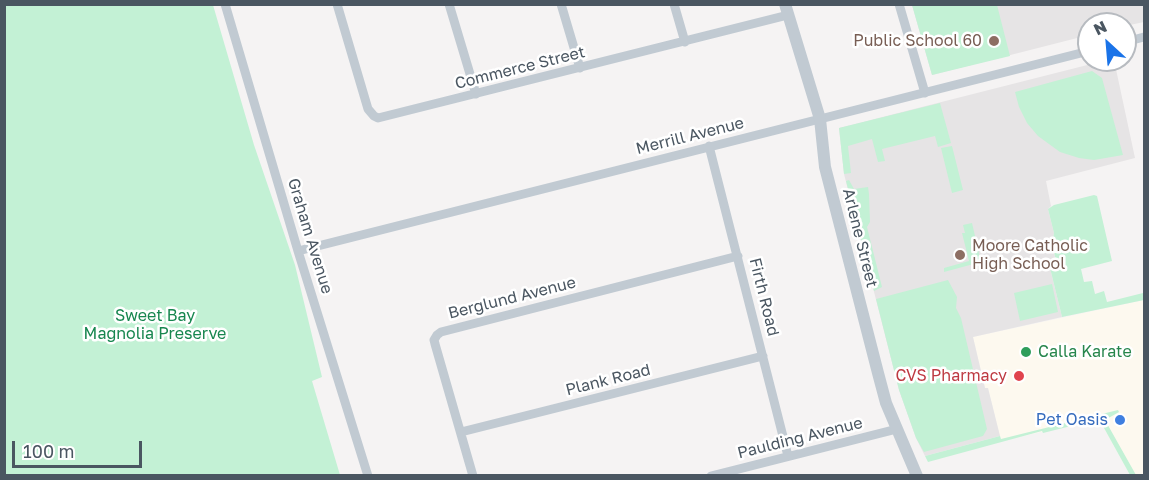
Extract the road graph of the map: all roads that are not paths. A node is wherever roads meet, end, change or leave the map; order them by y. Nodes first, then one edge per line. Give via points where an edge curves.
1 (225, 4) edge
2 (337, 4) edge
3 (449, 4) edge
4 (561, 4) edge
5 (674, 4) edge
6 (899, 4) edge
7 (787, 10) edge
8 (685, 42) junction
9 (1077, 54) edge
10 (580, 68) junction
11 (926, 93) junction
12 (476, 94) junction
13 (820, 119) junction
14 (710, 146) junction
15 (298, 251) junction
16 (738, 256) junction
17 (763, 356) junction
18 (897, 429) junction
19 (461, 432) junction
20 (788, 456) junction
21 (368, 476) edge
22 (473, 476) edge
23 (711, 476) edge
24 (917, 476) edge

1 - 15 street, Graham Avenue
2 - 12 street, Commerce Street via 368,109 374,116 384,118
3 - 12 street
4 - 10 street
5 - 8 street
6 - 11 street
7 - 8 street, Commerce Street
7 - 13 street, Arlene Street
8 - 10 street, Commerce Street
9 - 11 street, Merrill Avenue
10 - 12 street, Commerce Street
11 - 13 street, Merrill Avenue
13 - 14 street, Merrill Avenue
13 - 18 street, Arlene Street via 825,166 878,373
14 - 15 street, Merrill Avenue
14 - 16 street, Firth Road
15 - 21 street, Graham Avenue
16 - 17 street, Firth Road
16 - 19 street, Berglund Avenue via 441,332 435,344
17 - 19 street, Plank Road
17 - 20 street, Firth Road
18 - 20 street, Paulding Avenue
18 - 24 street, Arlene Street
19 - 22 street, Berglund Avenue
20 - 23 street, Paulding Avenue

